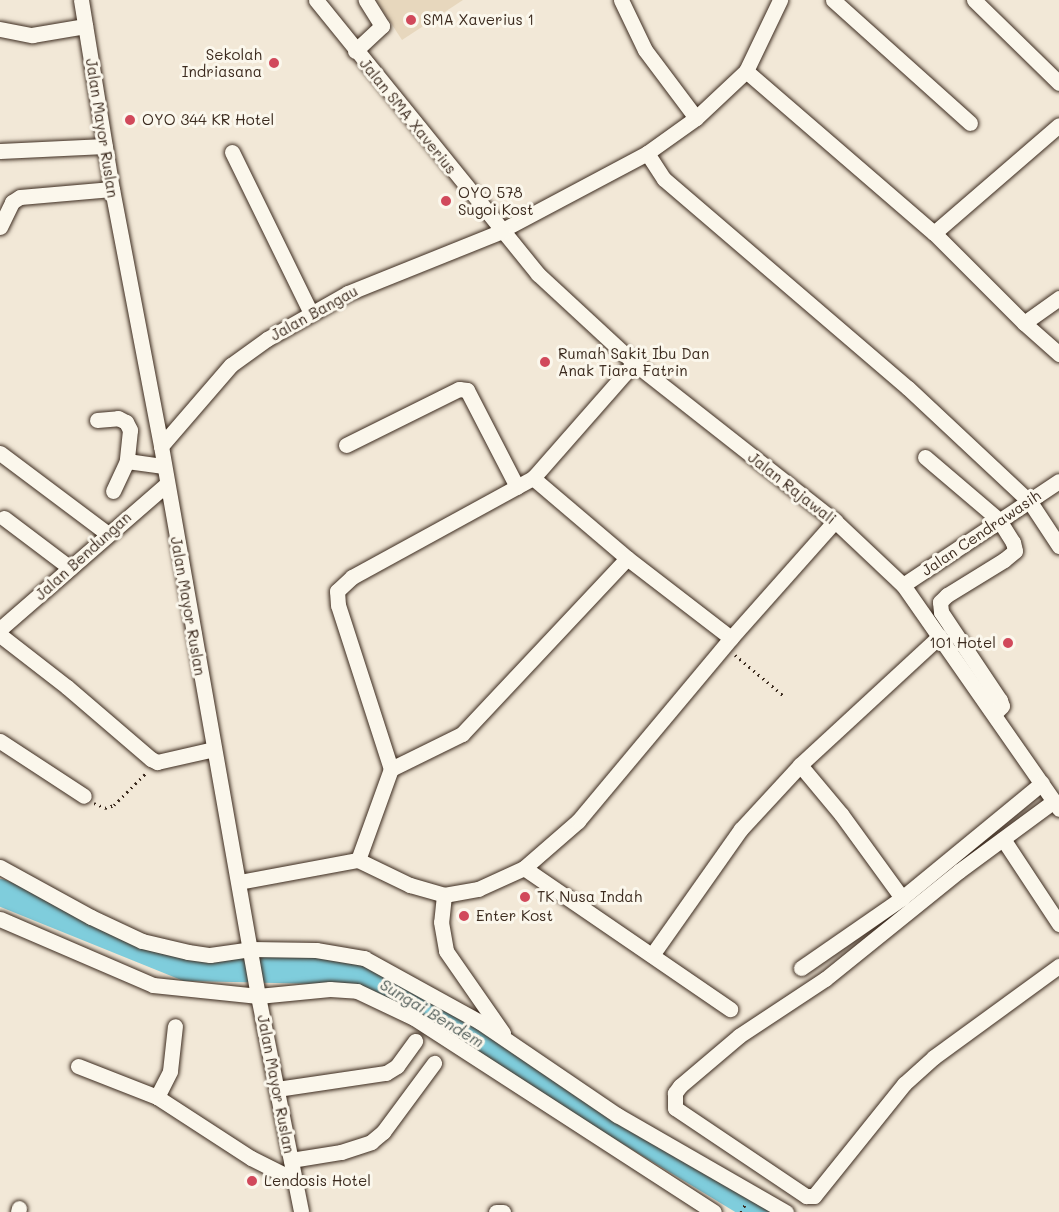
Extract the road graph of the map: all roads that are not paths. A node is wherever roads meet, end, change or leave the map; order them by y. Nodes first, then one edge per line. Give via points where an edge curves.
1 (81, 0) edge
2 (316, 0) edge
3 (366, 0) edge
4 (621, 0) edge
5 (780, 0) edge
6 (833, 0) edge
7 (974, 0) edge
8 (85, 26) junction
9 (0, 29) edge
10 (355, 51) junction
11 (746, 70) junction
12 (1059, 82) edge
13 (696, 118) junction
14 (970, 123) dead end
15 (1059, 125) edge
16 (105, 146) junction
17 (0, 151) edge
18 (231, 152) dead end
19 (647, 153) junction
20 (112, 189) junction
21 (0, 227) edge
22 (505, 229) junction
23 (934, 233) junction
24 (561, 292) joint
25 (1059, 298) edge
26 (311, 313) junction
27 (1024, 323) junction
28 (1059, 354) edge
29 (634, 363) junction
30 (97, 420) dead end
31 (346, 445) dead end
32 (161, 446) junction
33 (0, 453) edge
34 (925, 457) dead end
35 (128, 462) junction
36 (164, 466) junction
37 (532, 478) junction
38 (1059, 481) edge
39 (167, 484) junction
40 (517, 487) junction
41 (113, 491) dead end
42 (1030, 502) junction
43 (4, 518) dead end
44 (999, 520) junction
45 (835, 521) junction
46 (108, 534) junction
47 (1059, 546) edge
48 (627, 558) junction
49 (70, 568) junction
50 (903, 585) junction
51 (0, 629) edge
52 (0, 635) edge
53 (940, 636) junction
54 (728, 642) junction
55 (994, 714) junction
56 (0, 741) edge
57 (214, 749) junction
58 (800, 765) junction
59 (392, 769) junction
60 (1042, 783) junction
61 (84, 796) road end
62 (1056, 805) edge
63 (1003, 839) junction
64 (358, 860) junction
65 (0, 867) edge
66 (524, 868) junction
67 (239, 882) junction
68 (444, 896) junction
69 (902, 898) junction
70 (0, 919) edge
71 (1059, 924) edge
72 (252, 953) junction
73 (652, 955) junction
74 (1059, 966) edge
75 (801, 968) dead end
76 (259, 994) junction
77 (730, 1009) dead end
78 (175, 1026) dead end
79 (414, 1041) dead end
80 (510, 1042) junction
81 (434, 1063) dead end
82 (78, 1066) dead end
83 (277, 1089) junction
84 (157, 1097) junction
85 (291, 1160) junction
86 (295, 1180) junction
87 (301, 1212) edge
88 (496, 1212) edge
89 (503, 1212) edge
90 (714, 1212) edge
91 (786, 1212) edge

1 - 8 street, Jalan Mayor Ruslan
2 - 10 street, Jalan SMA Xaverius
3 - 10 street via 382,27
4 - 13 street via 645,50
5 - 11 street, Jalan Bangau
6 - 14 street
7 - 12 street
8 - 9 street via 32,34
8 - 16 street, Jalan Mayor Ruslan
10 - 22 street, Jalan SMA Xaverius
11 - 13 street, Jalan Bangau
11 - 23 street
13 - 19 street, Jalan Bangau
15 - 23 street
16 - 17 street
16 - 20 street, Jalan Mayor Ruslan
18 - 26 street
19 - 22 street, Jalan Bangau
19 - 42 street via 664,179 908,388
20 - 21 street via 20,196 12,202
20 - 32 street, Jalan Mayor Ruslan
22 - 24 street, Jalan SMA Xaverius via 545,268
22 - 26 street, Jalan Bangau via 394,273
23 - 27 street
24 - 29 street, Jalan Rajawali
25 - 27 street
26 - 32 street, Jalan Bangau via 231,365
27 - 28 street
29 - 37 street
29 - 45 street, Jalan Rajawali
30 - 35 street via 118,418 126,422 130,430
31 - 40 street via 459,389 466,390
32 - 36 street, Jalan Mayor Ruslan
33 - 46 street
34 - 44 street
35 - 36 street
35 - 41 street
36 - 39 street, Jalan Mayor Ruslan
37 - 40 street
37 - 48 street
38 - 42 street, Jalan Cendrawasih
39 - 46 street, Jalan Bendungan
39 - 57 street, Jalan Mayor Ruslan
40 - 59 street via 352,577 337,591 338,605
42 - 44 street, Jalan Cendrawasih
42 - 47 street
43 - 49 street
44 - 50 street, Jalan Cendrawasih
44 - 55 street via 1015,551 940,602 941,612 1000,700 1002,706
45 - 50 street, Jalan Rajawali
45 - 54 street
46 - 49 street, Jalan Bendungan
48 - 54 street
48 - 59 street via 462,734
49 - 51 street, Jalan Bendungan
50 - 53 street, Jalan Rajawali
52 - 57 street via 157,762
53 - 55 street, Jalan Rajawali
53 - 58 street
54 - 66 street via 578,821
55 - 60 street, Jalan Rajawali
56 - 61 street
57 - 67 street, Jalan Mayor Ruslan
58 - 69 street
58 - 73 street via 741,830
59 - 64 street
60 - 62 street, Jalan Rajawali
60 - 69 street
62 - 63 street
63 - 71 street
63 - 74 street via 825,979 739,1036 680,1086 675,1093 675,1108 806,1196 814,1196 904,1084 934,1057
64 - 67 street
64 - 68 street
65 - 72 street via 142,941 210,955
66 - 68 street via 478,889
66 - 73 street
67 - 72 street, Jalan Mayor Ruslan
68 - 80 street via 441,922 446,951
69 - 75 street
70 - 76 street via 153,985
72 - 76 street, Jalan Mayor Ruslan
72 - 80 street via 316,950 364,958
73 - 77 street
76 - 83 street, Jalan Mayor Ruslan
76 - 90 street via 357,991 414,1018
78 - 84 street via 170,1071
79 - 83 street via 397,1066 386,1073
80 - 91 street via 616,1115
81 - 85 street via 383,1132 371,1142 341,1152
82 - 84 street
83 - 85 street, Jalan Mayor Ruslan
84 - 86 street via 250,1158
85 - 86 street, Jalan Mayor Ruslan
86 - 87 street, Jalan Mayor Ruslan
88 - 89 street

